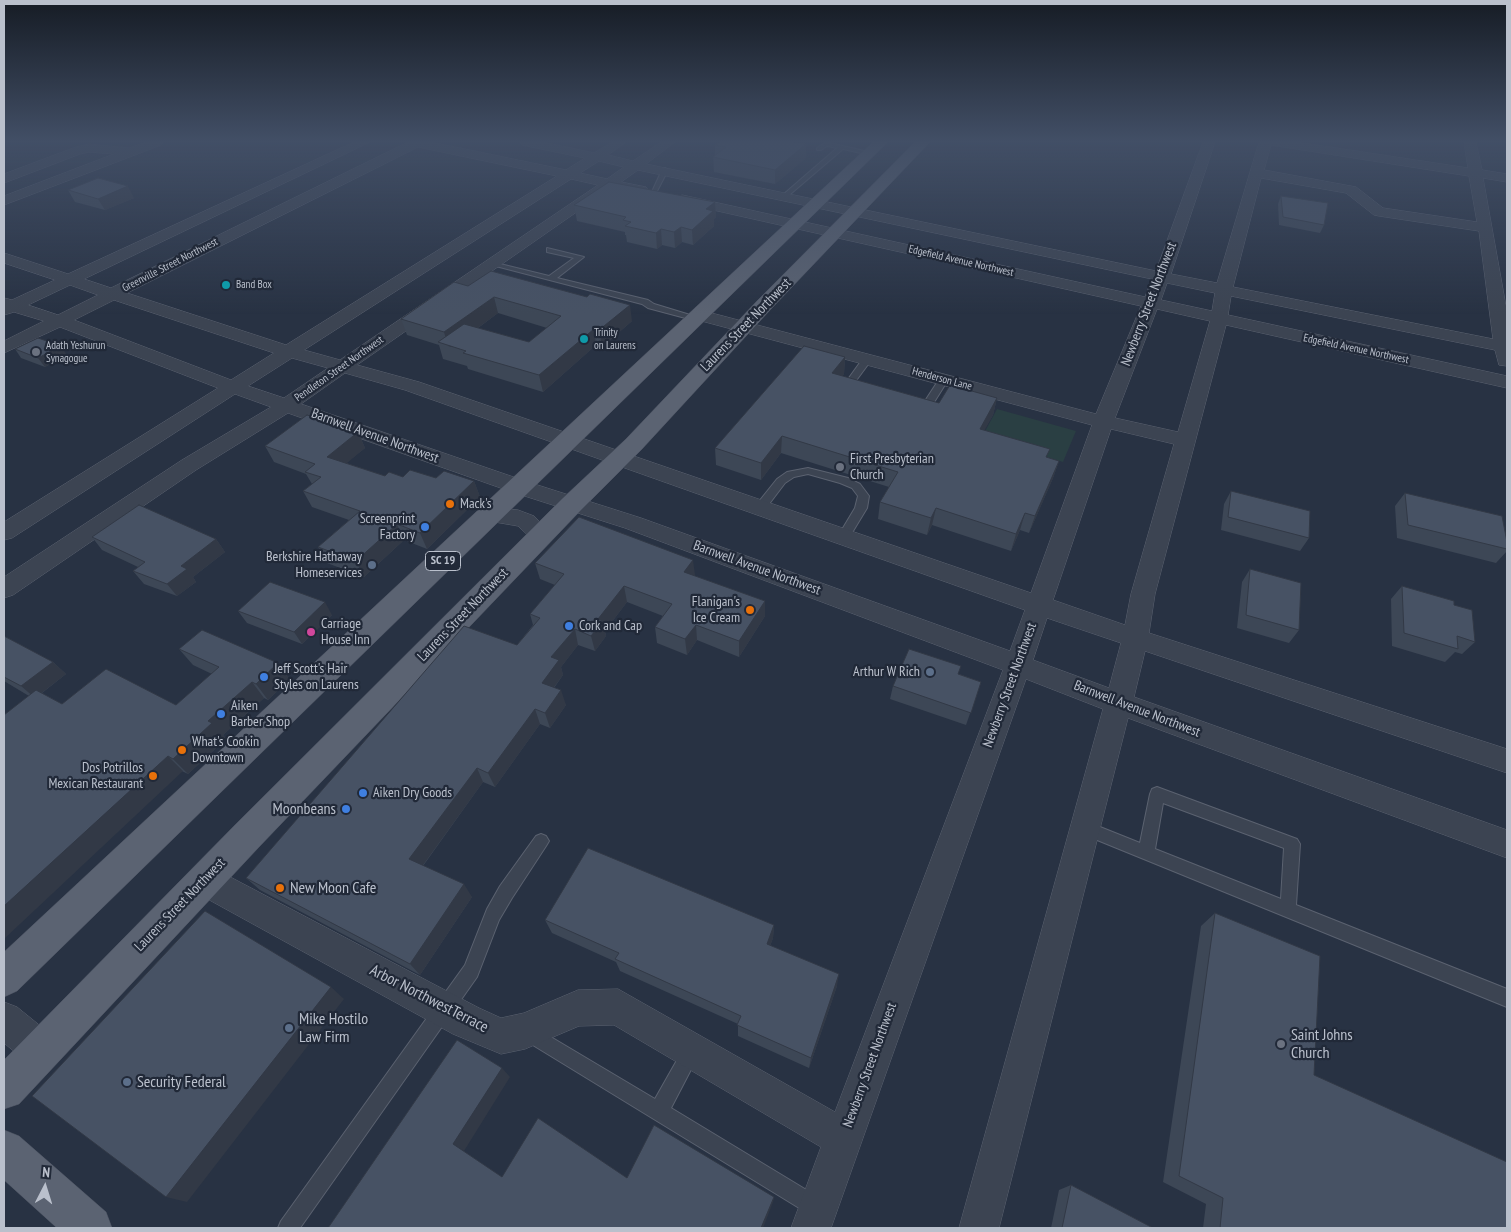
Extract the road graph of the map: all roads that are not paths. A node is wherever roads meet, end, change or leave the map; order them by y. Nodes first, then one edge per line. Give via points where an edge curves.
1 (241, 199) edge
2 (300, 199) edge
3 (529, 199) edge
4 (587, 199) edge
5 (684, 199) edge
6 (770, 199) edge
7 (806, 199) edge
8 (822, 199) edge
9 (869, 199) edge
10 (1186, 199) edge
11 (1248, 199) edge
12 (1363, 199) edge
13 (1480, 199) edge
14 (819, 202) junction
15 (738, 211) junction
16 (858, 211) junction
17 (794, 225) junction
18 (1485, 228) junction
19 (834, 233) junction
20 (550, 250) dead end
21 (4, 258) edge
22 (492, 264) junction
23 (1162, 276) junction
24 (72, 279) junction
25 (550, 279) junction
26 (1224, 289) junction
27 (114, 293) junction
28 (605, 294) junction
29 (1150, 303) junction
30 (607, 304) edge
31 (651, 306) junction
32 (7, 307) edge
33 (631, 310) dead end
34 (698, 316) junction
35 (1219, 318) junction
36 (57, 321) junction
37 (744, 326) junction
38 (1505, 347) edge
39 (4, 348) edge
40 (286, 351) junction
41 (866, 359) junction
42 (341, 367) junction
43 (1507, 374) edge
44 (943, 380) junction
45 (1507, 382) edge
46 (233, 387) junction
47 (867, 388) edge
48 (910, 400) edge
49 (287, 405) junction
50 (1103, 422) junction
51 (1185, 440) junction
52 (568, 441) junction
53 (618, 459) junction
54 (520, 487) junction
55 (572, 504) junction
56 (759, 509) junction
57 (492, 515) junction
58 (4, 532) edge
59 (542, 535) junction
60 (844, 538) junction
61 (9, 579) edge
62 (1039, 604) junction
63 (1136, 637) junction
64 (1018, 664) junction
65 (1118, 703) junction
66 (1507, 760) edge
67 (1085, 828) junction
68 (541, 841) dead end
69 (1507, 844) edge
70 (1146, 853) junction
71 (204, 880) junction
72 (1288, 910) junction
73 (4, 978) edge
74 (1507, 998) edge
75 (444, 1009) junction
76 (4, 1020) edge
77 (525, 1031) junction
78 (41, 1050) junction
79 (692, 1050) junction
80 (4, 1090) edge
81 (660, 1111) junction
82 (843, 1138) junction
83 (4, 1151) edge
84 (814, 1218) edge
85 (90, 1228) edge
86 (288, 1228) edge
87 (979, 1228) edge

1 - 24 street
2 - 27 street, Greenville Street Northwest
3 - 40 street
4 - 22 street, Pendleton Street Northwest
5 - 15 street, Edgefield Avenue Northwest
6 - 15 street
7 - 14 street, Edgefield Avenue Northwest
8 - 14 main road, SC 19
9 - 16 main road, Laurens Street Northwest
10 - 23 street, Newberry Street Northwest
11 - 26 street
12 - 18 street via 1379,212
13 - 18 street
14 - 16 street, Edgefield Avenue Northwest
14 - 17 main road, SC 19
15 - 17 street, Edgefield Avenue Northwest
16 - 19 main road, Laurens Street Northwest
16 - 23 street, Edgefield Avenue Northwest
17 - 19 street, Edgefield Avenue Northwest
17 - 34 main road, SC 19
18 - 38 street
19 - 29 street, Edgefield Avenue Northwest
19 - 37 main road, Laurens Street Northwest
20 - 25 lane via 580,257
21 - 24 street
22 - 25 lane
22 - 42 street, Pendleton Street Northwest
23 - 26 street, Edgefield Avenue Northwest
23 - 29 street, Newberry Street Northwest
24 - 27 street
24 - 32 street
25 - 28 lane
26 - 35 street
26 - 38 street, Edgefield Avenue Northwest
27 - 36 street, Greenville Street Northwest
27 - 40 street
28 - 30 lane
28 - 31 lane
29 - 35 street, Edgefield Avenue Northwest
29 - 50 street, Newberry Street Northwest
31 - 33 lane
31 - 34 lane
32 - 36 street, Barnwell Avenue Northwest
34 - 37 street, Henderson Lane
34 - 52 main road, SC 19
35 - 45 street, Edgefield Avenue Northwest
35 - 51 street
36 - 39 street, Greenville Street Northwest
36 - 46 street, Barnwell Avenue Northwest via 91,331
37 - 41 street, Henderson Lane
37 - 53 main road, Laurens Street Northwest
38 - 43 street
40 - 42 street
40 - 46 street
41 - 44 street, Henderson Lane
41 - 47 lane via 849,384
42 - 49 street, Pendleton Street Northwest
42 - 52 street via 412,386
44 - 48 lane via 928,404
44 - 50 street, Henderson Lane
46 - 49 street, Barnwell Avenue Northwest
46 - 58 street
49 - 54 street, Barnwell Avenue Northwest
49 - 61 street, Pendleton Street Northwest
50 - 51 street, Henderson Lane
50 - 62 street, Newberry Street Northwest
51 - 63 street via 1143,594
52 - 53 street
52 - 54 main road, SC 19
53 - 55 main road, Laurens Street Northwest
53 - 56 street
54 - 55 street, Barnwell Avenue Northwest
54 - 57 main road, SC 19
55 - 59 main road, Laurens Street Northwest
55 - 64 street, Barnwell Avenue Northwest
56 - 60 street
56 - 60 lane via 781,481 791,474 808,472 844,480 856,486 864,496
57 - 59 street via 526,521
57 - 73 main road, SC 19
59 - 71 main road, Laurens Street Northwest
60 - 62 street
62 - 63 street
62 - 64 street, Newberry Street Northwest
63 - 65 street
63 - 66 street via 1411,731
64 - 65 street, Barnwell Avenue Northwest
64 - 82 street, Newberry Street Northwest
65 - 67 street
65 - 69 street, Barnwell Avenue Northwest
67 - 70 lane
67 - 87 street
68 - 75 lane via 506,892 493,915 471,971
70 - 72 lane
70 - 72 lane via 1157,794 1292,844
71 - 75 street, Arbor NorthwestTerrace
71 - 78 main road, Laurens Street Northwest
72 - 74 lane
75 - 77 street, Arbor NorthwestTerrace via 501,1036
75 - 86 lane
76 - 78 street
77 - 79 street, Arbor NorthwestTerrace via 578,1008 618,1007
77 - 81 lane
78 - 80 main road, Laurens Street Northwest
79 - 81 lane
79 - 82 street, Arbor NorthwestTerrace
81 - 84 lane
82 - 84 street, Newberry Street Northwest
83 - 85 main road

